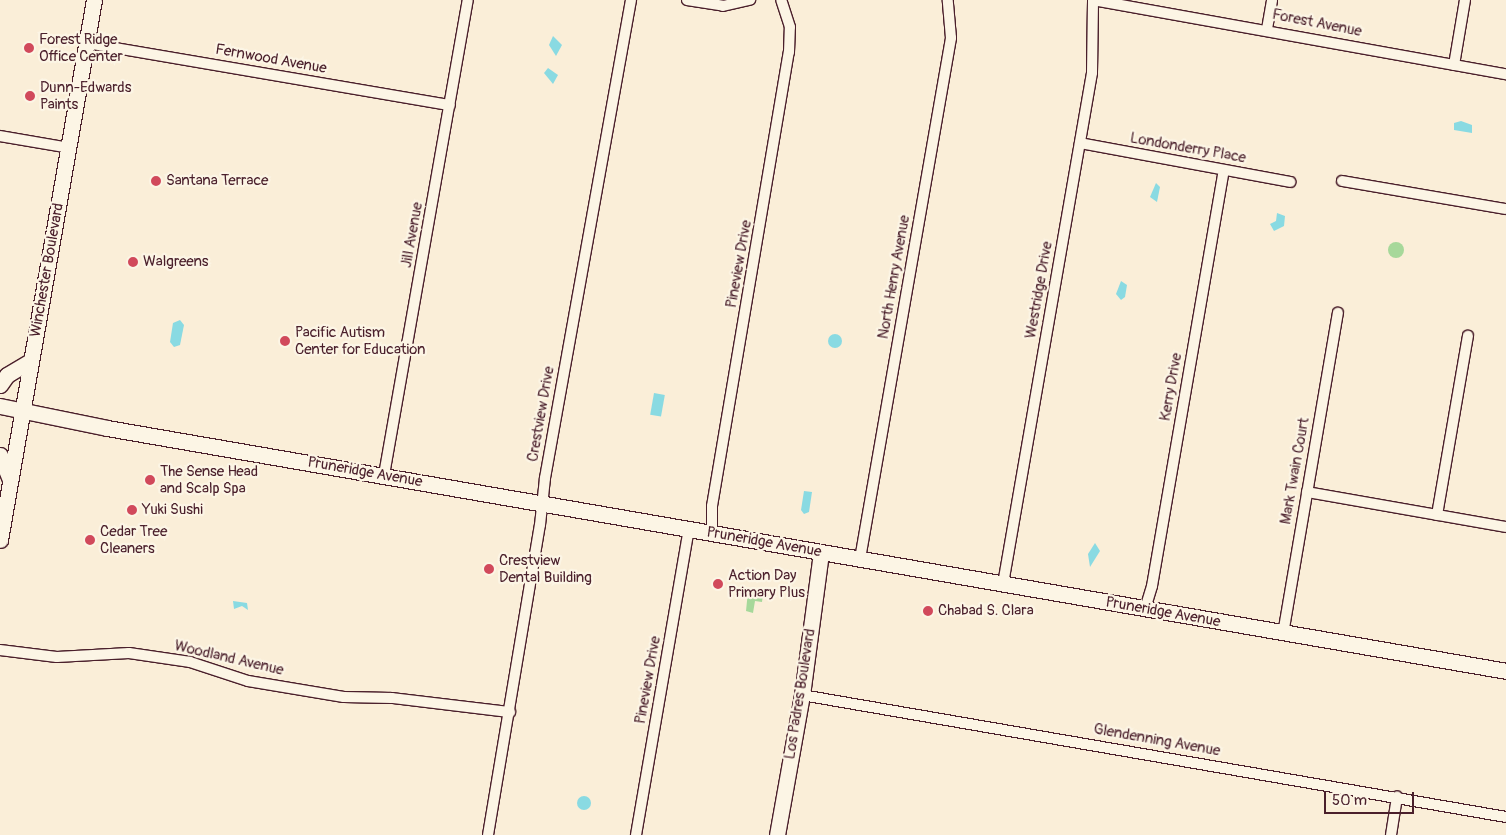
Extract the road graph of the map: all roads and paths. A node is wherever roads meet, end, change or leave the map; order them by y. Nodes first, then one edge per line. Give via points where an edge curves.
1 (94, 0) edge
2 (468, 0) edge
3 (630, 0) edge
4 (687, 0) edge
5 (750, 0) edge
6 (781, 0) edge
7 (948, 0) edge
8 (1093, 0) edge
9 (1272, 0) edge
10 (1465, 0) edge
11 (1267, 29) junction
12 (86, 43) junction
13 (1454, 65) junction
14 (1506, 74) edge
15 (450, 105) junction
16 (0, 136) edge
17 (1080, 143) junction
18 (70, 148) junction
19 (1224, 170) junction
20 (1342, 181) dead end
21 (1290, 182) dead end
22 (1506, 208) edge
23 (1338, 313) dead end
24 (1468, 336) dead end
25 (30, 361) junction
26 (0, 385) edge
27 (0, 406) edge
28 (22, 411) junction
29 (0, 455) edge
30 (384, 475) junction
31 (10, 480) junction
32 (1307, 492) junction
33 (542, 503) junction
34 (1437, 515) junction
35 (1506, 527) edge
36 (689, 529) junction
37 (712, 533) junction
38 (0, 540) edge
39 (821, 552) junction
40 (860, 559) junction
41 (1003, 584) junction
42 (1145, 609) junction
43 (1283, 634) junction
44 (0, 650) edge
45 (1506, 671) edge
46 (802, 695) junction
47 (510, 712) junction
48 (1397, 796) junction
49 (1506, 817) edge
50 (488, 835) edge
51 (636, 835) edge
52 (777, 835) edge
53 (1391, 835) edge

1 - 12 main road, Winchester Boulevard
2 - 15 street, Jill Avenue
3 - 33 street, Crestview Drive
4 - 5 street via 723,6
6 - 37 street, Pineview Drive via 790,28 790,52 712,506
7 - 40 street, North Henry Avenue via 951,38
8 - 11 street, Forest Avenue
8 - 17 street, Westridge Drive via 1092,73
9 - 11 street
10 - 13 street
11 - 13 street, Forest Avenue
12 - 15 street, Fernwood Avenue
12 - 18 main road, Winchester Boulevard
13 - 14 street, Forest Avenue
15 - 30 street, Jill Avenue
16 - 18 street
17 - 19 street, Londonderry Place
17 - 41 street, Westridge Drive
18 - 25 main road, Winchester Boulevard
19 - 21 street, Londonderry Place
19 - 42 street, Kerry Drive via 1152,586
20 - 22 street
23 - 32 street, Mark Twain Court
24 - 34 street
25 - 26 main road via 7,375
25 - 28 main road, Winchester Boulevard
27 - 28 main road, Pruneridge Avenue
28 - 30 main road, Pruneridge Avenue
28 - 31 main road, Winchester Boulevard
29 - 31 main road
30 - 33 main road, Pruneridge Avenue
31 - 38 main road, Winchester Boulevard
32 - 34 street
32 - 43 street, Mark Twain Court
33 - 36 main road, Pruneridge Avenue
33 - 47 street, Crestview Drive
34 - 35 street
36 - 37 main road, Pruneridge Avenue
36 - 51 street, Pineview Drive
37 - 39 main road, Pruneridge Avenue
39 - 40 main road, Pruneridge Avenue
39 - 46 main road, Los Padres Boulevard
40 - 41 main road, Pruneridge Avenue
41 - 42 main road, Pruneridge Avenue
42 - 43 main road, Pruneridge Avenue
43 - 45 main road, Pruneridge Avenue
44 - 47 street, Woodland Avenue via 57,657 129,653 190,662 248,681 344,697 392,698
46 - 48 street, Glendenning Avenue
46 - 52 main road, Los Padres Boulevard
47 - 50 street, Crestview Drive
48 - 49 street, Glendenning Avenue
48 - 53 street

